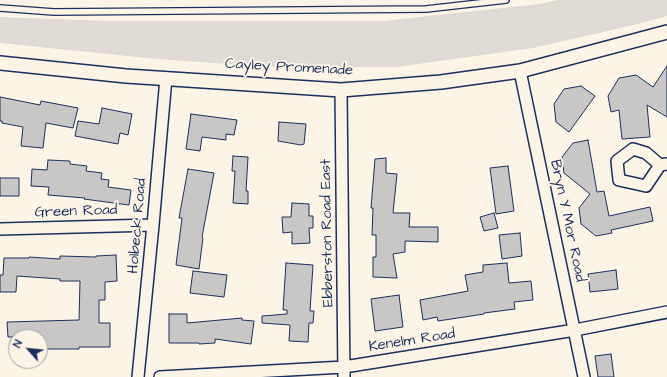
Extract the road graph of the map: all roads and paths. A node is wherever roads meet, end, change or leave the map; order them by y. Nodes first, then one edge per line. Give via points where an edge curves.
1 (506, 0) edge
2 (0, 8) edge
3 (667, 32) edge
4 (0, 63) edge
5 (520, 71) junction
6 (166, 78) junction
7 (341, 90) junction
8 (153, 225) junction
9 (0, 229) edge
10 (667, 312) edge
11 (575, 330) junction
12 (344, 372) edge
13 (138, 377) edge
14 (160, 377) edge
15 (584, 377) edge

1 - 2 lane via 426,9 54,12
3 - 5 street, Cayley Promenade
4 - 6 street, Cayley Promenade
5 - 7 street, Cayley Promenade via 441,82
5 - 11 street, Bryn Y Mor Road
6 - 7 street, Cayley Promenade
6 - 8 street, Holbeck Road
7 - 12 street, Ebberston Road East
8 - 9 street, Green Road
8 - 13 street, Holbeck Road
10 - 11 street, Kenelm Road
11 - 12 street, Kenelm Road
11 - 15 street, Bryn Y Mor Road
12 - 14 street, Kenelm Road

